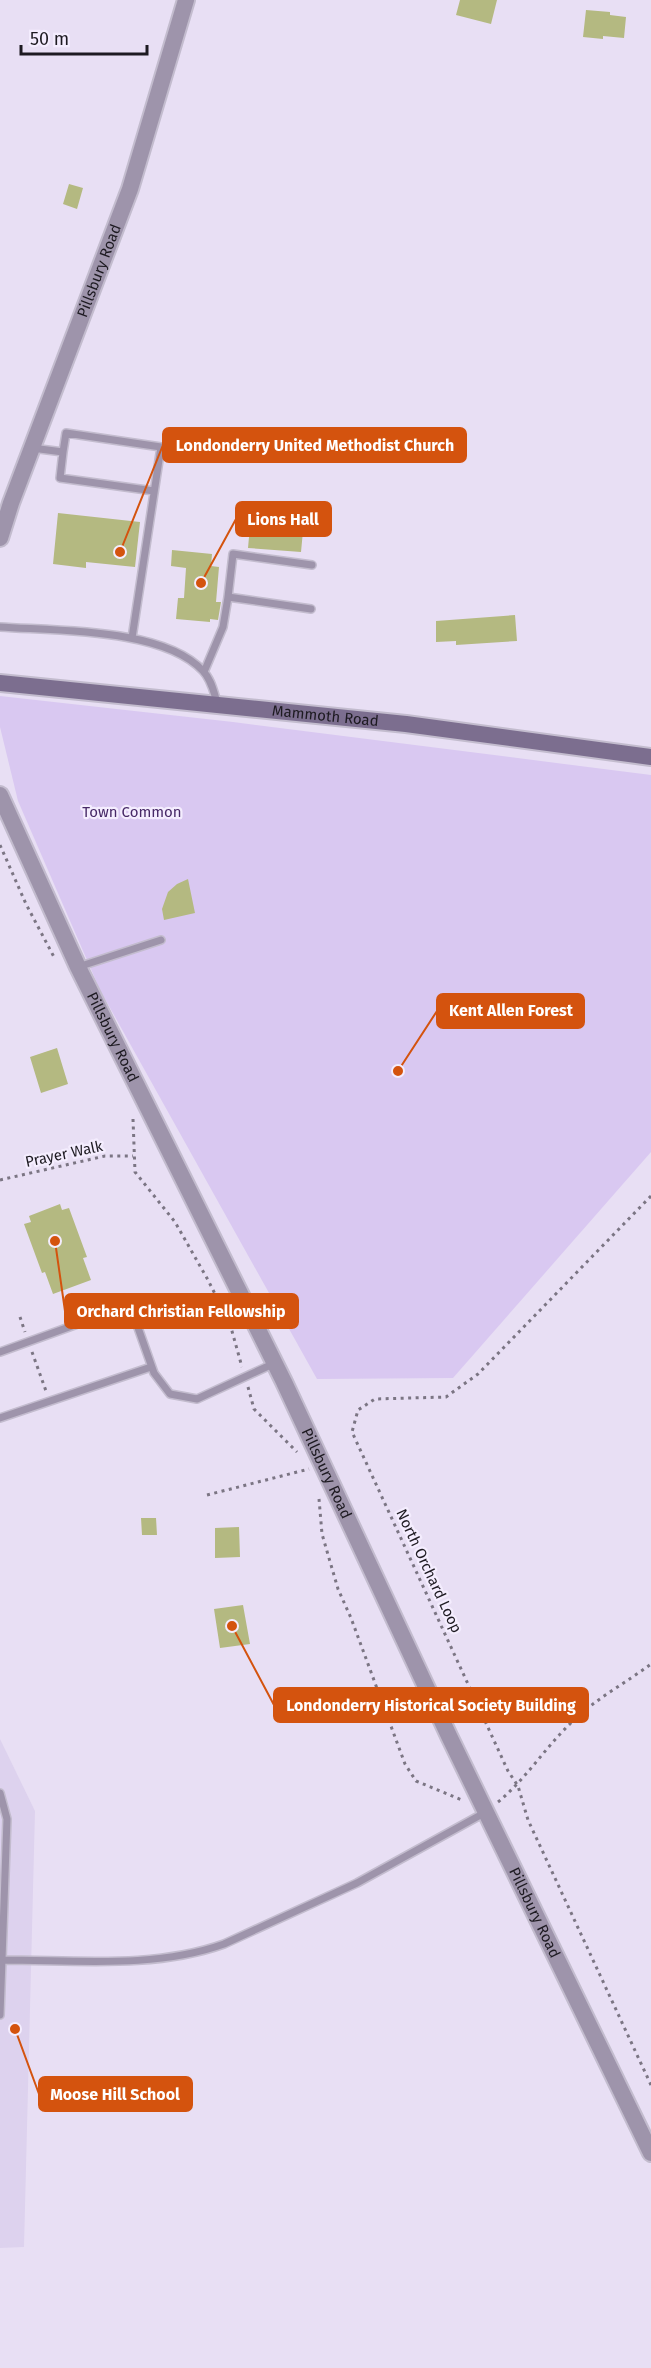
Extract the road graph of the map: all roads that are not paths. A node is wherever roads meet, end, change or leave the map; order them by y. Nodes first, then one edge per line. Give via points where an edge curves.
1 (186, 0) edge
2 (32, 448) junction
3 (63, 452) junction
4 (154, 491) junction
5 (0, 538) edge
6 (312, 565) dead end
7 (228, 597) junction
8 (311, 609) dead end
9 (0, 627) edge
10 (132, 638) junction
11 (204, 672) junction
12 (0, 683) edge
13 (218, 705) junction
14 (651, 757) edge
15 (0, 795) edge
16 (161, 940) dead end
17 (78, 968) junction
18 (0, 1352) edge
19 (275, 1363) junction
20 (151, 1367) junction
21 (0, 1418) edge
22 (0, 1793) edge
23 (486, 1812) junction
24 (2, 1893) edge
25 (3, 1960) junction
26 (0, 2015) edge
27 (651, 2153) edge

1 - 2 street, Pillsbury Road via 130,189
2 - 3 lane
2 - 5 street, Pillsbury Road
3 - 4 lane via 60,478
3 - 4 lane via 66,433 160,447
4 - 10 lane
6 - 7 lane via 233,554
7 - 8 lane
7 - 11 lane via 224,627
9 - 10 lane
10 - 11 lane via 155,643 188,659
11 - 13 lane
12 - 13 main road, Mammoth Road
13 - 14 main road, Mammoth Road via 406,724
15 - 17 street, Pillsbury Road
16 - 17 lane
17 - 19 street, Pillsbury Road
18 - 20 lane via 129,1305
19 - 20 lane via 196,1399 170,1394
19 - 23 street, Pillsbury Road via 314,1466
20 - 21 lane
22 - 24 lane via 7,1820
23 - 25 lane via 357,1882 203,1952 140,1960
23 - 27 street, Pillsbury Road
24 - 25 lane
25 - 26 lane

